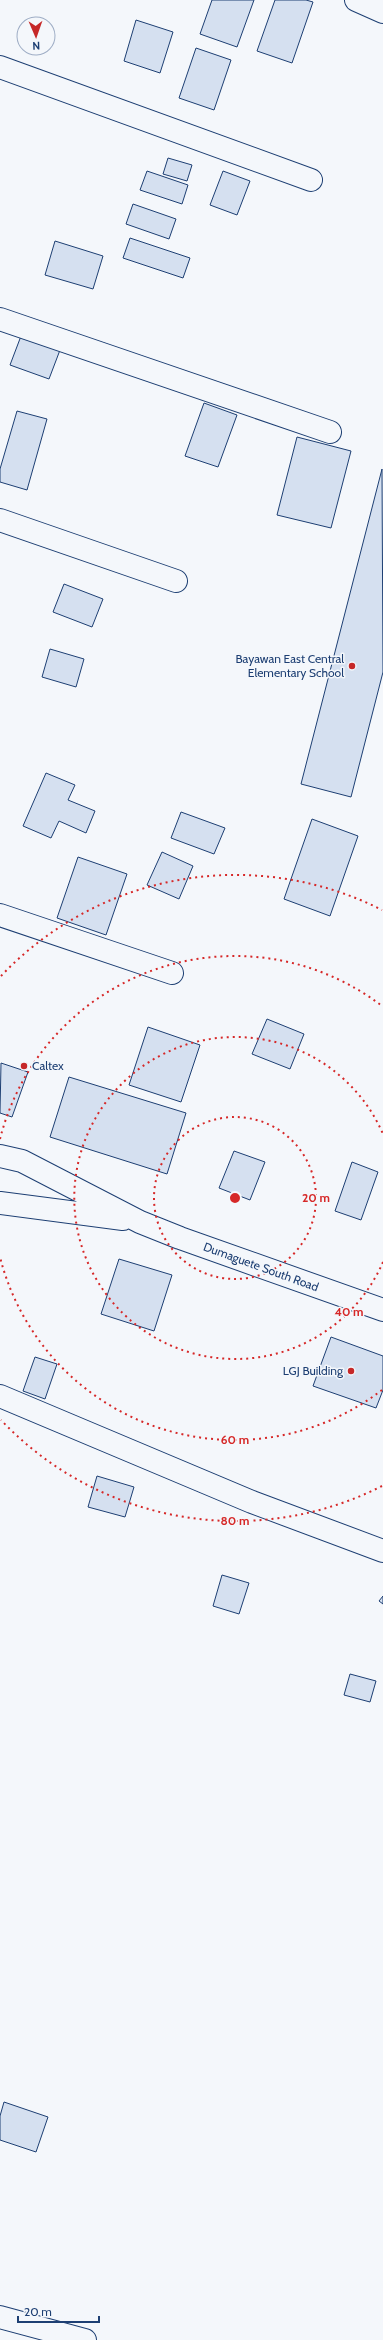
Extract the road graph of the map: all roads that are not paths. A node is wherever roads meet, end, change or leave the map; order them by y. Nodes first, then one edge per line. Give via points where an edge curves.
1 (356, 0) edge
2 (383, 12) edge
3 (0, 67) edge
4 (310, 180) dead end
5 (0, 319) edge
6 (330, 432) dead end
7 (0, 520) edge
8 (176, 581) dead end
9 (0, 915) edge
10 (172, 973) dead end
11 (0, 1156) edge
12 (0, 1203) edge
13 (140, 1222) junction
14 (383, 1310) edge
15 (0, 1396) edge
16 (383, 1551) edge
17 (0, 2317) edge
18 (85, 2340) edge

1 - 2 main road
3 - 4 main road
5 - 6 main road
7 - 8 main road
9 - 10 main road
11 - 13 main road, Dumaguete South Road via 22,1161
12 - 13 main road, Dumaguete South Road
13 - 14 main road, Dumaguete South Road
15 - 16 main road via 252,1502
17 - 18 main road

